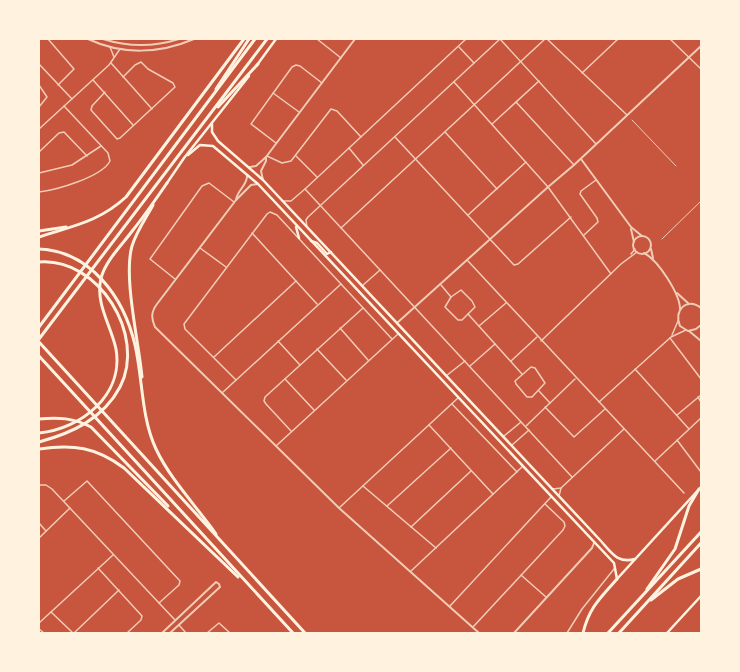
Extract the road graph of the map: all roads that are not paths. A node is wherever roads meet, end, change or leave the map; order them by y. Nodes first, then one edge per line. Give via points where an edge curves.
1 (48, 39) edge
2 (88, 39) edge
3 (103, 39) edge
4 (179, 39) edge
5 (194, 39) edge
6 (244, 39) edge
7 (249, 39) edge
8 (256, 39) edge
9 (266, 39) edge
10 (276, 39) edge
11 (317, 39) edge
12 (355, 39) edge
13 (466, 39) edge
14 (500, 39) edge
15 (546, 39) edge
16 (618, 39) edge
17 (670, 39) edge
18 (459, 46) junction
19 (701, 46) edge
20 (110, 47) junction
21 (120, 49) junction
22 (114, 56) junction
23 (341, 58) junction
24 (689, 58) junction
25 (521, 62) junction
26 (111, 63) junction
27 (474, 63) junction
28 (39, 64) edge
29 (258, 64) junction
30 (701, 70) edge
31 (582, 73) junction
32 (123, 77) junction
33 (93, 80) junction
34 (539, 81) junction
35 (454, 82) junction
36 (322, 83) junction
37 (58, 85) junction
38 (39, 86) edge
39 (105, 92) junction
40 (273, 93) junction
41 (211, 98) junction
42 (72, 99) junction
43 (516, 102) junction
44 (474, 105) junction
45 (64, 106) junction
46 (39, 107) edge
47 (152, 109) junction
48 (299, 112) junction
49 (627, 115) junction
50 (208, 118) junction
51 (632, 120) dead end
52 (213, 121) junction
53 (492, 124) junction
54 (134, 125) junction
55 (39, 129) edge
56 (445, 132) junction
57 (395, 136) junction
58 (361, 137) junction
59 (276, 143) junction
60 (596, 144) junction
61 (101, 146) junction
62 (349, 148) junction
63 (39, 152) edge
64 (235, 154) junction
65 (87, 156) junction
66 (296, 156) junction
67 (266, 157) junction
68 (184, 158) junction
69 (230, 159) junction
70 (416, 159) junction
71 (581, 159) junction
72 (526, 162) junction
73 (364, 165) junction
74 (574, 165) junction
75 (676, 166) dead end
76 (250, 167) junction
77 (39, 173) edge
78 (247, 174) junction
79 (318, 177) junction
80 (263, 180) junction
81 (596, 180) junction
82 (167, 183) junction
83 (258, 184) junction
84 (548, 187) junction
85 (305, 189) junction
86 (497, 190) junction
87 (39, 192) edge
88 (235, 201) junction
89 (284, 201) junction
90 (701, 201) edge
91 (320, 206) junction
92 (468, 216) junction
93 (571, 217) junction
94 (82, 224) junction
95 (296, 224) junction
96 (307, 226) junction
97 (341, 228) junction
98 (631, 228) junction
99 (39, 231) edge
100 (252, 233) junction
101 (584, 235) junction
102 (642, 236) junction
103 (39, 237) edge
104 (299, 238) junction
105 (662, 239) dead end
106 (311, 240) junction
107 (490, 240) junction
108 (634, 242) junction
109 (199, 247) junction
110 (651, 248) junction
111 (39, 249) edge
112 (635, 249) junction
113 (331, 252) junction
114 (637, 252) junction
115 (644, 253) junction
116 (335, 256) junction
117 (630, 256) junction
118 (653, 259) junction
119 (330, 261) junction
120 (468, 261) junction
121 (39, 262) edge
122 (226, 268) junction
123 (380, 270) junction
124 (611, 274) junction
125 (175, 279) junction
126 (296, 281) junction
127 (341, 284) junction
128 (441, 285) junction
129 (362, 286) junction
130 (673, 289) junction
131 (451, 297) junction
132 (506, 303) junction
133 (688, 303) junction
134 (317, 304) junction
135 (701, 304) edge
136 (698, 305) junction
137 (363, 308) junction
138 (416, 308) junction
139 (701, 308) edge
140 (680, 309) junction
141 (468, 314) junction
142 (678, 321) junction
143 (397, 324) junction
144 (701, 325) edge
145 (479, 326) junction
146 (39, 327) edge
147 (340, 328) junction
148 (687, 331) junction
149 (398, 334) junction
150 (537, 337) junction
151 (670, 337) junction
152 (39, 339) edge
153 (392, 340) junction
154 (278, 341) junction
155 (541, 341) junction
156 (701, 341) edge
157 (39, 342) edge
158 (496, 344) junction
159 (317, 349) junction
160 (39, 356) edge
161 (214, 357) junction
162 (368, 360) junction
163 (465, 361) junction
164 (510, 361) junction
165 (300, 365) junction
166 (470, 366) junction
167 (635, 369) junction
168 (522, 374) junction
169 (446, 376) junction
170 (285, 378) junction
171 (576, 378) junction
172 (701, 379) edge
173 (236, 380) junction
174 (346, 380) junction
175 (539, 390) junction
176 (222, 393) junction
177 (701, 394) edge
178 (458, 398) junction
179 (698, 398) junction
180 (599, 402) junction
181 (701, 402) edge
182 (550, 403) junction
183 (452, 404) junction
184 (545, 407) junction
185 (605, 409) junction
186 (314, 410) junction
187 (677, 415) junction
188 (146, 418) junction
189 (701, 418) edge
190 (39, 419) edge
191 (522, 421) junction
192 (429, 425) junction
193 (492, 426) junction
194 (526, 426) junction
195 (529, 429) junction
196 (624, 429) junction
197 (689, 429) junction
198 (488, 430) junction
199 (291, 431) junction
200 (498, 432) junction
201 (39, 433) edge
202 (492, 435) junction
203 (503, 438) junction
204 (677, 440) junction
205 (39, 442) edge
206 (276, 446) junction
207 (511, 446) junction
208 (451, 448) junction
209 (39, 449) edge
210 (655, 461) junction
211 (522, 467) junction
212 (471, 471) junction
213 (517, 472) junction
214 (701, 472) edge
215 (572, 477) junction
216 (39, 485) edge
217 (363, 486) junction
218 (551, 488) junction
219 (560, 488) junction
220 (700, 488) edge
221 (684, 492) dead end
222 (493, 494) junction
223 (551, 497) junction
224 (560, 498) junction
225 (64, 501) junction
226 (545, 504) junction
227 (387, 506) junction
228 (70, 508) junction
229 (339, 508) junction
230 (574, 513) junction
231 (570, 517) junction
232 (579, 518) junction
233 (181, 521) junction
234 (575, 522) junction
235 (39, 523) edge
236 (411, 527) junction
237 (46, 531) junction
238 (701, 532) edge
239 (39, 538) edge
240 (594, 543) junction
241 (701, 543) edge
242 (597, 546) junction
243 (226, 547) junction
244 (593, 547) junction
245 (436, 548) junction
246 (113, 555) junction
247 (619, 559) junction
248 (635, 559) junction
249 (614, 564) junction
250 (615, 567) junction
251 (98, 568) junction
252 (701, 569) edge
253 (410, 572) junction
254 (521, 575) junction
255 (617, 579) junction
256 (248, 585) junction
257 (120, 590) junction
258 (701, 596) edge
259 (546, 597) junction
260 (159, 603) junction
261 (646, 603) junction
262 (634, 606) junction
263 (450, 607) junction
264 (51, 612) junction
265 (175, 620) junction
266 (39, 623) edge
267 (179, 625) junction
268 (473, 627) junction
269 (39, 629) edge
270 (44, 633) edge
271 (74, 633) edge
272 (127, 633) edge
273 (162, 633) edge
274 (170, 633) edge
275 (186, 633) edge
276 (207, 633) edge
277 (230, 633) edge
278 (293, 633) edge
279 (306, 633) edge
280 (479, 633) edge
281 (514, 633) edge
282 (568, 633) edge
283 (583, 633) edge
284 (608, 633) edge
285 (619, 633) edge
286 (667, 633) edge

1 - 37 street via 74,69
2 - 20 street
3 - 4 street via 145,45
5 - 21 street via 156,50
6 - 94 highway via 130,193 107,212
7 - 41 highway
8 - 41 highway
9 - 50 highway
10 - 29 main road
11 - 23 street
12 - 23 street
13 - 18 street
14 - 25 street
14 - 27 street
15 - 25 street
15 - 31 street
16 - 31 street
17 - 24 street
18 - 27 street
18 - 58 street
19 - 24 street
20 - 21 street
20 - 22 street
21 - 22 street
22 - 26 street
23 - 36 street
24 - 30 street
24 - 49 street
25 - 34 street
25 - 44 street
26 - 32 street
26 - 33 street
27 - 35 street
28 - 37 street
29 - 50 highway
29 - 52 main road
31 - 49 street
32 - 47 street
32 - 47 street via 141,62 148,69 173,83 173,90
33 - 39 street
33 - 42 street
34 - 43 street
34 - 60 street
35 - 44 street
35 - 57 street
36 - 40 street via 296,65
36 - 48 street
37 - 42 street
38 - 46 street via 47,97
39 - 54 street
39 - 54 street via 91,110 117,139
40 - 48 street
40 - 59 street via 251,124
41 - 146 highway
42 - 45 street
43 - 53 street
43 - 74 street
44 - 53 street
44 - 56 street
45 - 55 street
45 - 61 street
47 - 54 street
48 - 59 street
49 - 60 street
50 - 152 highway
51 - 75 lane
52 - 64 main road via 211,126 214,135
52 - 68 main road
53 - 72 street
56 - 70 street
56 - 86 street
57 - 70 street
57 - 73 street
58 - 62 street
58 - 66 street via 337,111 331,109
59 - 67 street
60 - 71 street
61 - 65 street
61 - 87 street via 110,158 106,166 72,184
62 - 73 street
62 - 79 street
63 - 65 street via 62,132 66,133
64 - 69 main road
64 - 76 main road
65 - 77 street via 72,165
66 - 67 street via 284,164
66 - 79 street
67 - 76 street via 255,167
67 - 80 street via 261,171
68 - 69 main road via 204,144 213,146
68 - 82 main road
69 - 78 main road
70 - 92 street
70 - 97 street
71 - 74 street
71 - 81 street
72 - 84 street
72 - 86 street
73 - 91 street
74 - 84 street
76 - 80 main road
78 - 83 main road
78 - 88 street via 247,181
79 - 85 street
80 - 89 main road
81 - 98 street
81 - 101 street via 580,194 598,222
82 - 188 highway via 139,229 130,258
82 - 201 highway via 107,266 101,279 100,293 104,315 117,358 115,376 109,389 101,402 71,424
83 - 88 street via 251,185
83 - 95 main road
84 - 93 street
84 - 107 street
85 - 89 street via 291,201
85 - 91 street
86 - 92 street
88 - 109 street
88 - 125 street via 209,183 202,186 150,259
89 - 96 main road
90 - 105 lane
91 - 96 street via 306,219
91 - 97 street
92 - 107 street
93 - 101 street
93 - 107 street via 518,264 510,262
94 - 99 highway
94 - 103 highway
95 - 104 main road
95 - 106 main road
96 - 113 main road
97 - 123 street
98 - 102 street
98 - 108 street
100 - 104 street via 271,212
100 - 122 street
100 - 126 street
101 - 124 street
102 - 108 street
102 - 110 street via 650,240
104 - 127 street
106 - 113 main road via 327,254
106 - 119 main road
107 - 120 street
108 - 112 street
109 - 122 street
109 - 125 street
110 - 115 street
110 - 118 street
111 - 188 highway via 65,254 87,265 104,282 118,302 135,344
112 - 114 street
112 - 117 street
113 - 116 main road
114 - 115 street
114 - 117 street
115 - 118 street
116 - 119 main road
116 - 129 main road
117 - 124 street
118 - 130 street
119 - 149 main road
120 - 128 street
120 - 132 street
121 - 205 highway via 58,262 84,273 103,292 117,313 127,341 124,378 113,398 83,425
122 - 161 street via 184,324
123 - 129 street
123 - 138 street
124 - 155 street
125 - 176 street via 153,310 155,328
126 - 134 street
126 - 161 street
127 - 134 street
127 - 137 street
128 - 131 street
128 - 138 street
129 - 143 main road
130 - 133 street
130 - 140 street via 679,300
131 - 141 street via 445,307 456,320
131 - 141 street via 458,291 464,292 474,304 474,309
132 - 145 street
132 - 150 street
133 - 136 street
133 - 140 street
134 - 154 street
135 - 136 street
136 - 139 street
137 - 147 street
137 - 153 street
138 - 143 street
138 - 163 street
140 - 142 street
141 - 145 street
142 - 148 street
142 - 151 street
143 - 169 main road
144 - 148 street
145 - 158 street
147 - 159 street
147 - 162 street
148 - 151 street
148 - 156 street
149 - 153 street
149 - 178 main road
150 - 155 street
150 - 164 street
151 - 167 street
151 - 172 street
153 - 162 street
154 - 165 street
154 - 173 street
155 - 171 street
157 - 243 highway
158 - 164 street
158 - 166 street
159 - 165 street
159 - 174 street
160 - 256 highway
161 - 173 street
162 - 174 street
163 - 166 street
163 - 169 street
164 - 168 street
165 - 170 street
166 - 191 street
167 - 180 street
167 - 187 street
168 - 175 street via 529,368 535,368 545,382
168 - 175 street via 515,383 526,396 532,396
169 - 193 main road
170 - 186 street
170 - 199 street via 264,400
171 - 180 street
171 - 182 street
173 - 176 street
174 - 186 street
175 - 182 street
176 - 206 street
177 - 179 street
178 - 183 street
178 - 198 main road
179 - 181 street
179 - 187 street
180 - 185 street
182 - 184 street
183 - 192 street
183 - 213 street
184 - 185 street via 574,437
184 - 194 street
185 - 196 street
186 - 199 street
187 - 197 street
188 - 243 highway via 156,449 164,462
189 - 197 street
190 - 233 highway via 68,418 91,427
191 - 194 street
191 - 203 street
192 - 208 street
192 - 217 street
193 - 198 main road via 491,430
193 - 200 main road
194 - 195 street
195 - 207 street
195 - 215 street
196 - 210 street
196 - 215 street
197 - 204 street
198 - 202 main road
199 - 206 street
200 - 202 main road
200 - 203 main road
202 - 211 main road
203 - 207 main road
204 - 210 street
204 - 214 street
206 - 229 street
207 - 218 main road
208 - 212 street
208 - 227 street
209 - 233 highway via 78,447 102,454 124,468
210 - 221 street
211 - 213 street
211 - 223 main road
212 - 222 street
212 - 236 street
213 - 222 street
215 - 219 street
216 - 225 street via 50,487
217 - 227 street
217 - 229 street
218 - 219 street
218 - 224 main road
219 - 224 street
220 - 248 main road
220 - 262 highway via 692,500 672,554
222 - 245 street
223 - 226 street
223 - 231 main road
224 - 230 main road
225 - 228 street
225 - 260 street via 87,482 127,522 180,581 179,585
226 - 254 street via 565,526
226 - 263 street
227 - 236 street
228 - 237 street
228 - 246 street
229 - 253 street
230 - 231 main road
230 - 232 main road
231 - 234 main road
232 - 234 main road
232 - 247 main road
233 - 256 highway
234 - 240 main road
235 - 237 street
236 - 245 street
237 - 239 street
238 - 262 highway
240 - 242 main road
240 - 244 street
241 - 261 highway
242 - 244 street
242 - 249 main road
243 - 279 highway
244 - 259 street
245 - 253 street
246 - 251 street
246 - 260 street
247 - 248 main road
247 - 249 main road
248 - 255 main road
249 - 250 main road
250 - 255 main road
250 - 282 street via 582,609
251 - 257 street
251 - 264 street
252 - 261 highway via 678,579
253 - 263 street
254 - 259 street
254 - 268 street
255 - 283 highway via 593,605
256 - 278 highway
257 - 271 street
257 - 272 street via 142,616
258 - 286 main road
259 - 281 street
260 - 265 street
261 - 285 highway
262 - 284 highway
263 - 268 street
264 - 266 street
264 - 271 street
265 - 267 street via 216,582 220,587
265 - 273 street
267 - 274 street
267 - 275 street
268 - 280 street
269 - 270 street
276 - 277 street via 219,623

